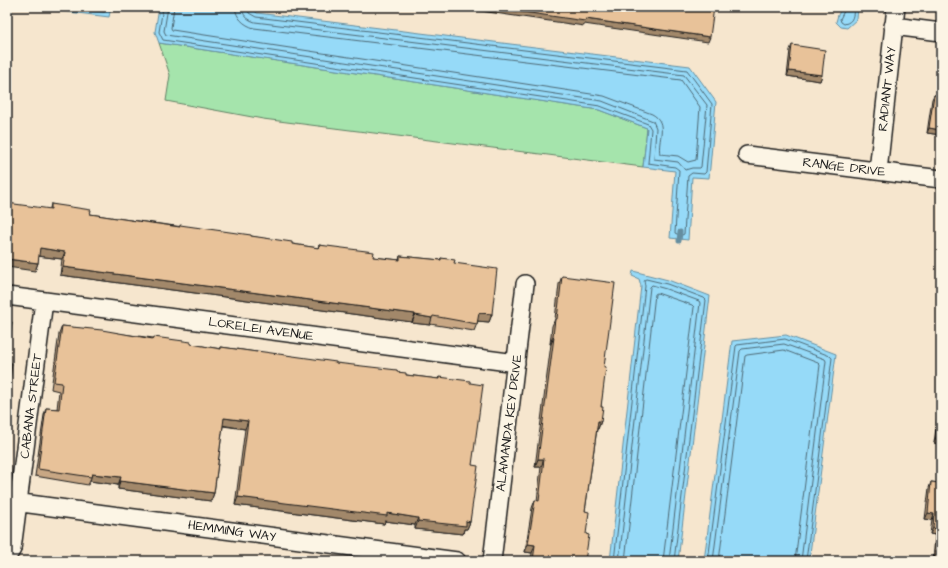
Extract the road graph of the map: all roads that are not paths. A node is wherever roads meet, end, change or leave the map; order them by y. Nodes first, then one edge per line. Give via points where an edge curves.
1 (896, 7) edge
2 (894, 26) junction
3 (941, 32) edge
4 (747, 155) dead end
5 (878, 171) junction
6 (941, 179) edge
7 (525, 284) dead end
8 (7, 296) edge
9 (44, 300) junction
10 (516, 363) junction
11 (13, 501) edge
12 (7, 557) edge
13 (457, 561) edge
14 (492, 561) edge

1 - 2 street, RADIANT WAY
2 - 3 street
2 - 5 street, RADIANT WAY
4 - 5 street, RANGE DRIVE
5 - 6 street, RANGE DRIVE
7 - 10 street, ALAMANDA KEY DRIVE
8 - 9 street, LORELEI AVENUE
9 - 10 street, LORELEI AVENUE
9 - 11 street, CABANA STREET
10 - 14 street, ALAMANDA KEY DRIVE
11 - 12 street, CABANA STREET via 12,549
11 - 13 street, HEMMING WAY

